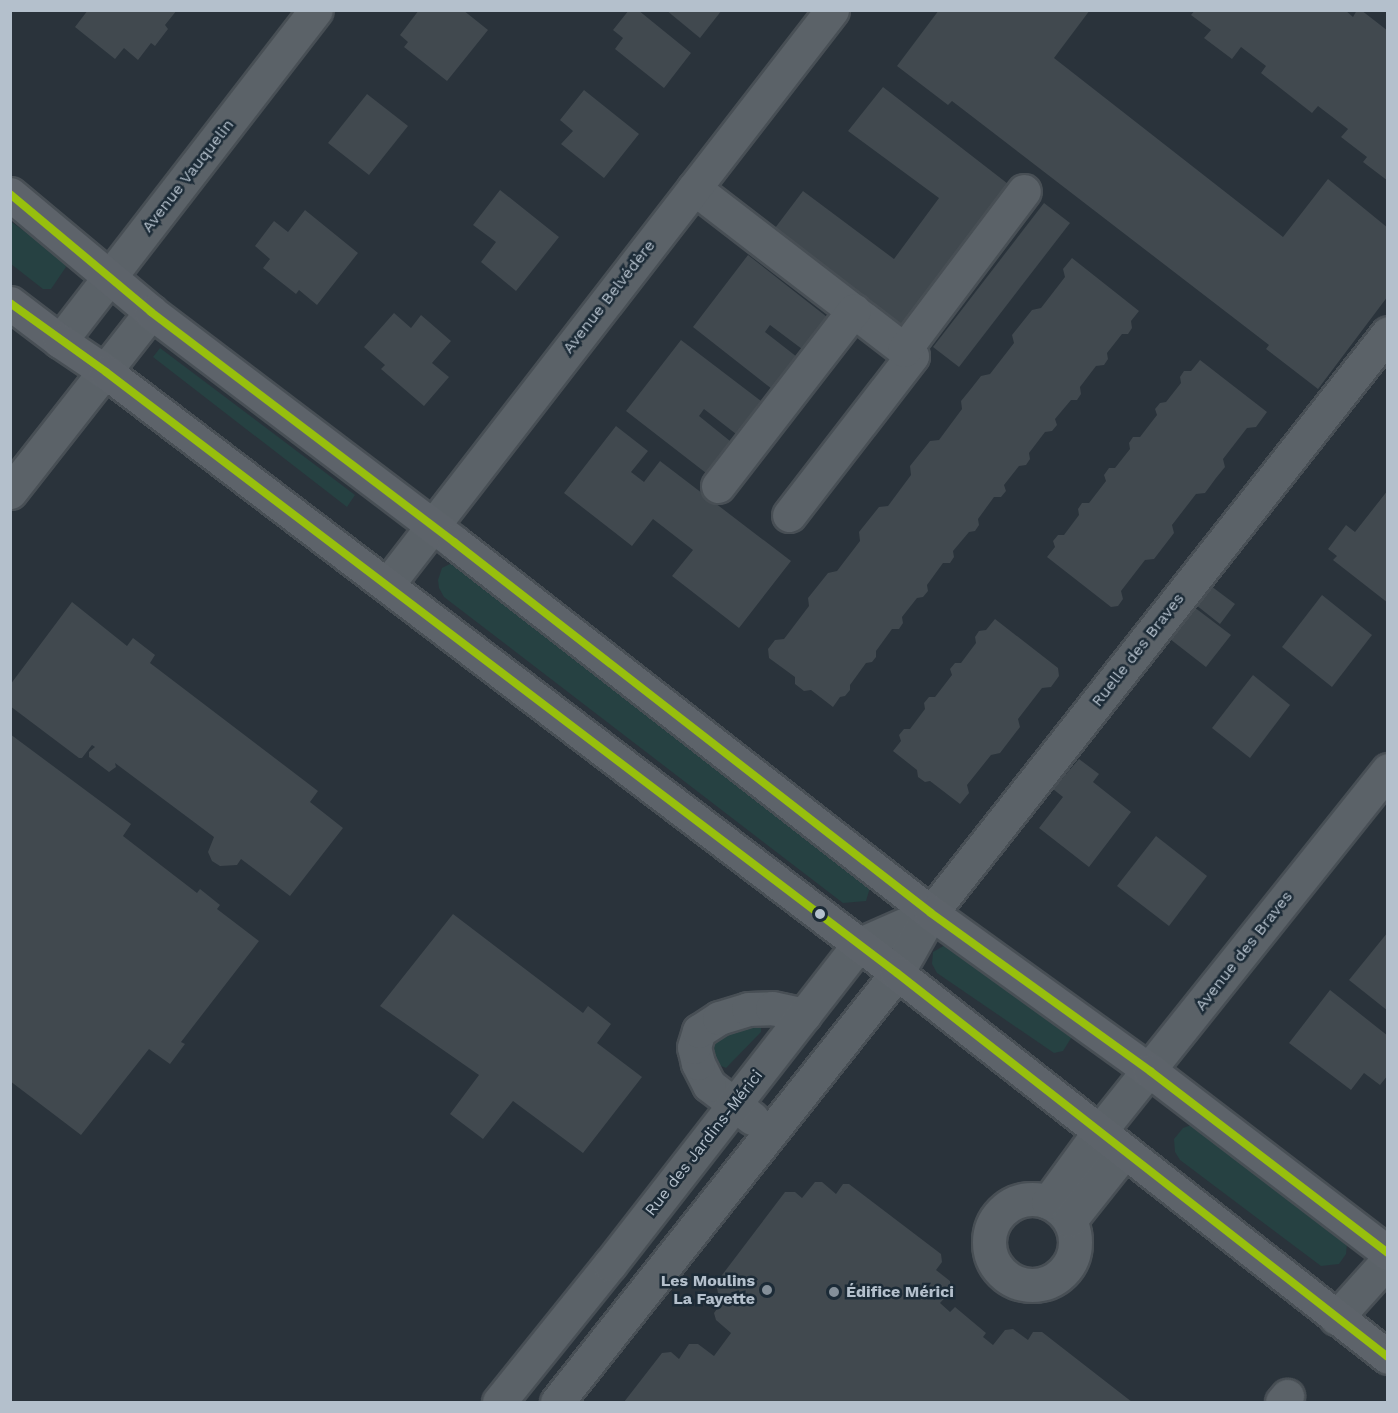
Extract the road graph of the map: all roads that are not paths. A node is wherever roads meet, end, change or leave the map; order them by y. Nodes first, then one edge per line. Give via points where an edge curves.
1 (316, 10) edge
2 (832, 10) edge
3 (694, 188) junction
4 (1024, 191) dead end
5 (10, 194) edge
6 (110, 276) junction
7 (10, 303) edge
8 (854, 310) junction
9 (151, 312) junction
10 (1388, 333) edge
11 (60, 341) junction
12 (904, 350) junction
13 (106, 372) junction
14 (718, 486) dead end
15 (10, 492) edge
16 (789, 515) dead end
17 (432, 525) junction
18 (387, 585) junction
19 (1388, 770) edge
20 (931, 913) junction
21 (858, 945) junction
22 (897, 974) junction
23 (804, 1015) junction
24 (1150, 1071) junction
25 (734, 1105) junction
26 (771, 1132) junction
27 (1112, 1142) junction
28 (1059, 1211) dead end
29 (625, 1245) junction
30 (1388, 1253) edge
31 (1388, 1260) edge
32 (660, 1272) junction
33 (1336, 1318) junction
34 (1388, 1357) edge
35 (499, 1402) edge
36 (557, 1402) edge

1 - 6 street, Avenue Vauquelin
2 - 3 street, Avenue Belvédère
3 - 8 street
3 - 17 street, Avenue Belvédère
4 - 12 street
5 - 6 main road
6 - 9 main road
6 - 11 street, Avenue Vauquelin
7 - 11 main road
8 - 12 street
8 - 14 street
9 - 13 street
9 - 17 main road
10 - 20 street, Ruelle des Braves
11 - 13 main road
12 - 16 street via 912,356
13 - 15 street
13 - 18 main road
17 - 18 street, Avenue Belvédère
17 - 20 main road
18 - 21 main road
19 - 24 street, Avenue des Braves
20 - 21 street, Rue des Jardins-Mérici
20 - 22 street, Ruelle des Braves
20 - 24 main road
21 - 22 main road
21 - 23 street, Rue des Jardins-Mérici
22 - 26 street
22 - 27 main road
23 - 25 street, Rue des Jardins-Mérici
23 - 25 street via 772,1008 748,1009 719,1018 699,1031 694,1047 698,1063 709,1085
24 - 27 street, Avenue des Braves
24 - 30 main road
25 - 26 street
25 - 29 street, Rue des Jardins-Mérici
26 - 32 street
27 - 28 street, Avenue des Braves
27 - 33 main road
29 - 32 street
29 - 35 street, Rue des Jardins-Mérici
31 - 33 street
32 - 36 street
33 - 34 main road

